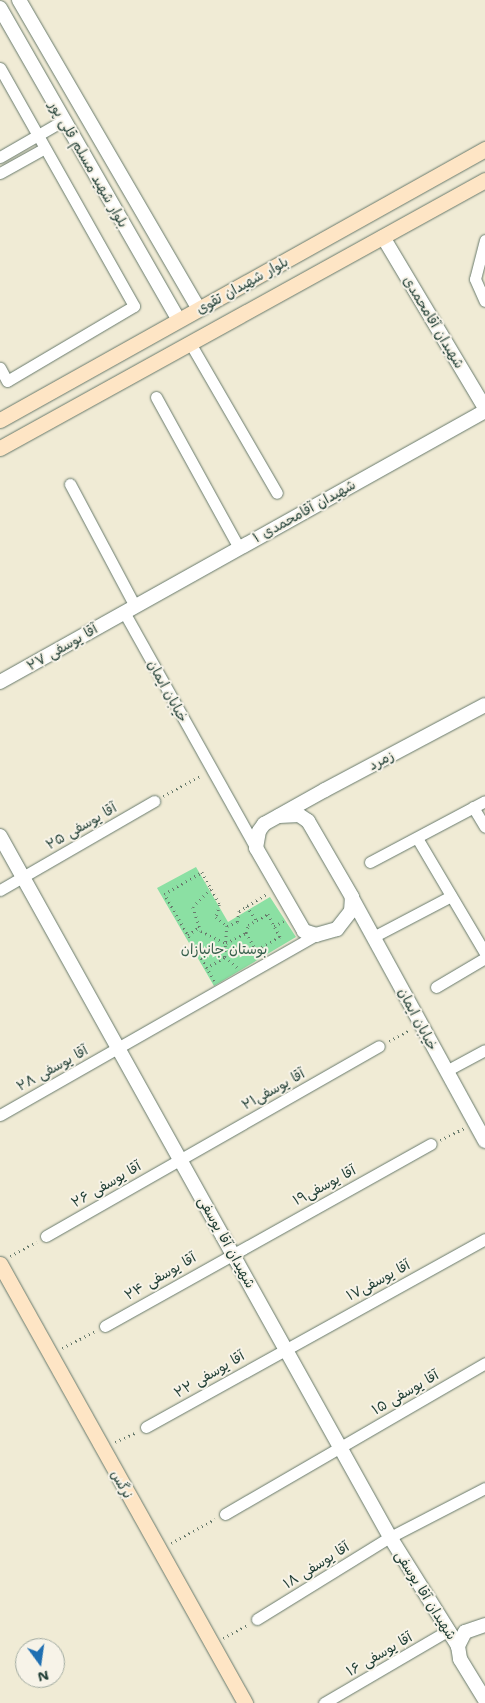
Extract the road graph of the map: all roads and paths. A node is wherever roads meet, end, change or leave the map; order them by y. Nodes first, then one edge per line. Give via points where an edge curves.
1 (19, 0) edge
2 (0, 8) edge
3 (0, 68) edge
4 (64, 120) junction
5 (38, 135) junction
6 (45, 148) junction
7 (485, 149) edge
8 (0, 157) edge
9 (0, 172) edge
10 (485, 180) edge
11 (370, 214) junction
12 (383, 237) junction
13 (485, 240) edge
14 (485, 301) edge
15 (199, 309) junction
16 (179, 320) junction
17 (190, 343) junction
18 (0, 368) edge
19 (156, 397) dead end
20 (485, 410) edge
21 (0, 420) edge
22 (0, 448) edge
23 (70, 484) dead end
24 (277, 493) dead end
25 (239, 548) junction
26 (129, 609) junction
27 (0, 682) edge
28 (485, 705) edge
29 (212, 770) junction
30 (324, 790) junction
31 (485, 800) edge
32 (154, 801) joint
33 (473, 807) junction
34 (278, 816) junction
35 (308, 821) junction
36 (264, 824) junction
37 (244, 827) junction
38 (485, 827) edge
39 (0, 836) edge
40 (416, 838) junction
41 (256, 848) junction
42 (370, 862) dead end
43 (23, 877) junction
44 (278, 887) junction
45 (211, 889) junction
46 (0, 890) edge
47 (451, 896) junction
48 (352, 897) junction
49 (247, 906) junction
50 (256, 920) junction
51 (227, 926) junction
52 (199, 927) junction
53 (246, 934) junction
54 (187, 935) junction
55 (316, 935) junction
56 (373, 937) junction
57 (226, 943) junction
58 (485, 953) edge
59 (225, 957) junction
60 (485, 958) edge
61 (206, 968) junction
62 (242, 977) junction
63 (436, 987) dead end
64 (219, 991) junction
65 (420, 1024) junction
66 (379, 1046) joint
67 (119, 1048) junction
68 (485, 1050) edge
69 (446, 1071) junction
70 (0, 1115) edge
71 (475, 1123) junction
72 (485, 1140) edge
73 (431, 1144) joint
74 (180, 1158) junction
75 (46, 1236) joint
76 (485, 1239) edge
77 (231, 1251) junction
78 (4, 1261) edge
79 (105, 1326) joint
80 (286, 1346) junction
81 (49, 1354) junction
82 (485, 1363) edge
83 (146, 1427) joint
84 (340, 1446) junction
85 (102, 1449) junction
86 (485, 1488) edge
87 (225, 1514) joint
88 (390, 1537) junction
89 (159, 1549) junction
90 (257, 1619) joint
91 (484, 1624) edge
92 (449, 1630) junction
93 (211, 1644) junction
94 (458, 1646) junction
95 (485, 1700) edge
96 (244, 1703) edge
97 (324, 1703) edge

1 - 15 street, بلوار شهید مسلم قلی پور
2 - 4 street, بلوار شهید مسلم قلی پور
3 - 5 street
4 - 5 street
4 - 16 street, بلوار شهید مسلم قلی پور
5 - 6 street
5 - 8 street
6 - 9 street
6 - 18 street via 134,306 8,381
7 - 11 main road, بلوار شهیدان تقوی
10 - 12 main road, بلوار شهیدان تقوی
11 - 12 main road
11 - 15 main road, بلوار شهیدان تقوی
12 - 17 main road, بلوار شهیدان تقوی
12 - 20 street, شهیدان آقامحمدی
13 - 14 street via 475,279
15 - 16 main road, بلوار شهیدان تقوی
16 - 21 main road, بلوار شهیدان تقوی
17 - 22 main road, بلوار شهیدان تقوی
17 - 24 street
19 - 25 street
20 - 25 street, شهیدان آقامحمدی ۱
23 - 26 street, خیابان ایمان
25 - 26 street, شهیدان آقامحمدی ۱
26 - 27 street, آقا یوسفی ۲۷
26 - 29 street, خیابان ایمان
28 - 30 street, زمرد
29 - 32 path
29 - 37 street, خیابان ایمان
30 - 34 street, زمرد
30 - 35 street via 310,807
31 - 33 street
32 - 43 street, آقا یوسفی ۲۵
33 - 38 street
33 - 40 street
34 - 35 street via 299,815
34 - 36 street, زمرد
35 - 48 street, خیابان ایمان
36 - 37 street via 252,830
36 - 41 street
37 - 41 street, خیابان ایمان
39 - 43 street, شهیدان آقا یوسفی
40 - 42 street
40 - 47 street
41 - 44 street
43 - 46 street, آقا یوسفی ۲۵
43 - 67 street, شهیدان آقا یوسفی
44 - 49 path
44 - 55 street via 304,931
45 - 51 path via 220,904 216,917
45 - 52 path via 193,907
45 - 54 path via 202,872 164,894
47 - 56 street
47 - 58 street
48 - 55 street via 346,921 337,929
48 - 56 street, خیابان ایمان
49 - 50 path
49 - 51 path via 239,911 237,922
50 - 53 path via 248,925
50 - 53 path via 268,914 280,937 256,952
51 - 57 path
52 - 54 path
52 - 57 path via 209,937
53 - 57 path
54 - 61 path
55 - 62 street, آقا یوسفی ۲۸
56 - 65 street, خیابان ایمان
57 - 59 path
59 - 61 path
59 - 62 path
60 - 63 street
61 - 64 path
62 - 64 street, آقا یوسفی ۲۸
64 - 67 street, آقا یوسفی ۲۸
65 - 66 path
65 - 69 street, خیابان ایمان
66 - 74 street, آقا یوسفی۲۱
67 - 70 street, آقا یوسفی ۲۸
67 - 74 street, شهیدان آقا یوسفی
68 - 69 street
69 - 71 street, خیابان ایمان
71 - 72 street, خیابان ایمان
71 - 73 path
73 - 77 street, آقا یوسفی۱۹
74 - 75 street, آقا یوسفی ۲۶
74 - 77 street, شهیدان آقا یوسفی
75 - 78 path
76 - 80 street, آقا یوسفی۱۷
77 - 79 street, آقا یوسفی ۲۴
77 - 80 street, شهیدان آقا یوسفی
78 - 81 main road, نرگس
79 - 81 path
80 - 83 street, آقا یوسفی ۲۲
80 - 84 street, شهیدان آقا یوسفی
81 - 85 main road, نرگس
82 - 84 street, آقا یوسفی ۱۵
83 - 85 path
84 - 87 street, آقا یوسفی ۱۵
84 - 88 street, شهیدان آقا یوسفی
85 - 89 main road, نرگس
86 - 88 street, آقا یوسفی ۱۸
87 - 89 path
88 - 90 street, آقا یوسفی ۱۸
88 - 92 street, شهیدان آقا یوسفی
89 - 93 main road, نرگس
90 - 93 path
91 - 94 street via 465,1632
92 - 94 street, شهیدان آقا یوسفی
92 - 97 street, آقا یوسفی ۱۶
93 - 96 main road, نرگس
94 - 95 street, شهیدان آقا یوسفی via 460,1659

